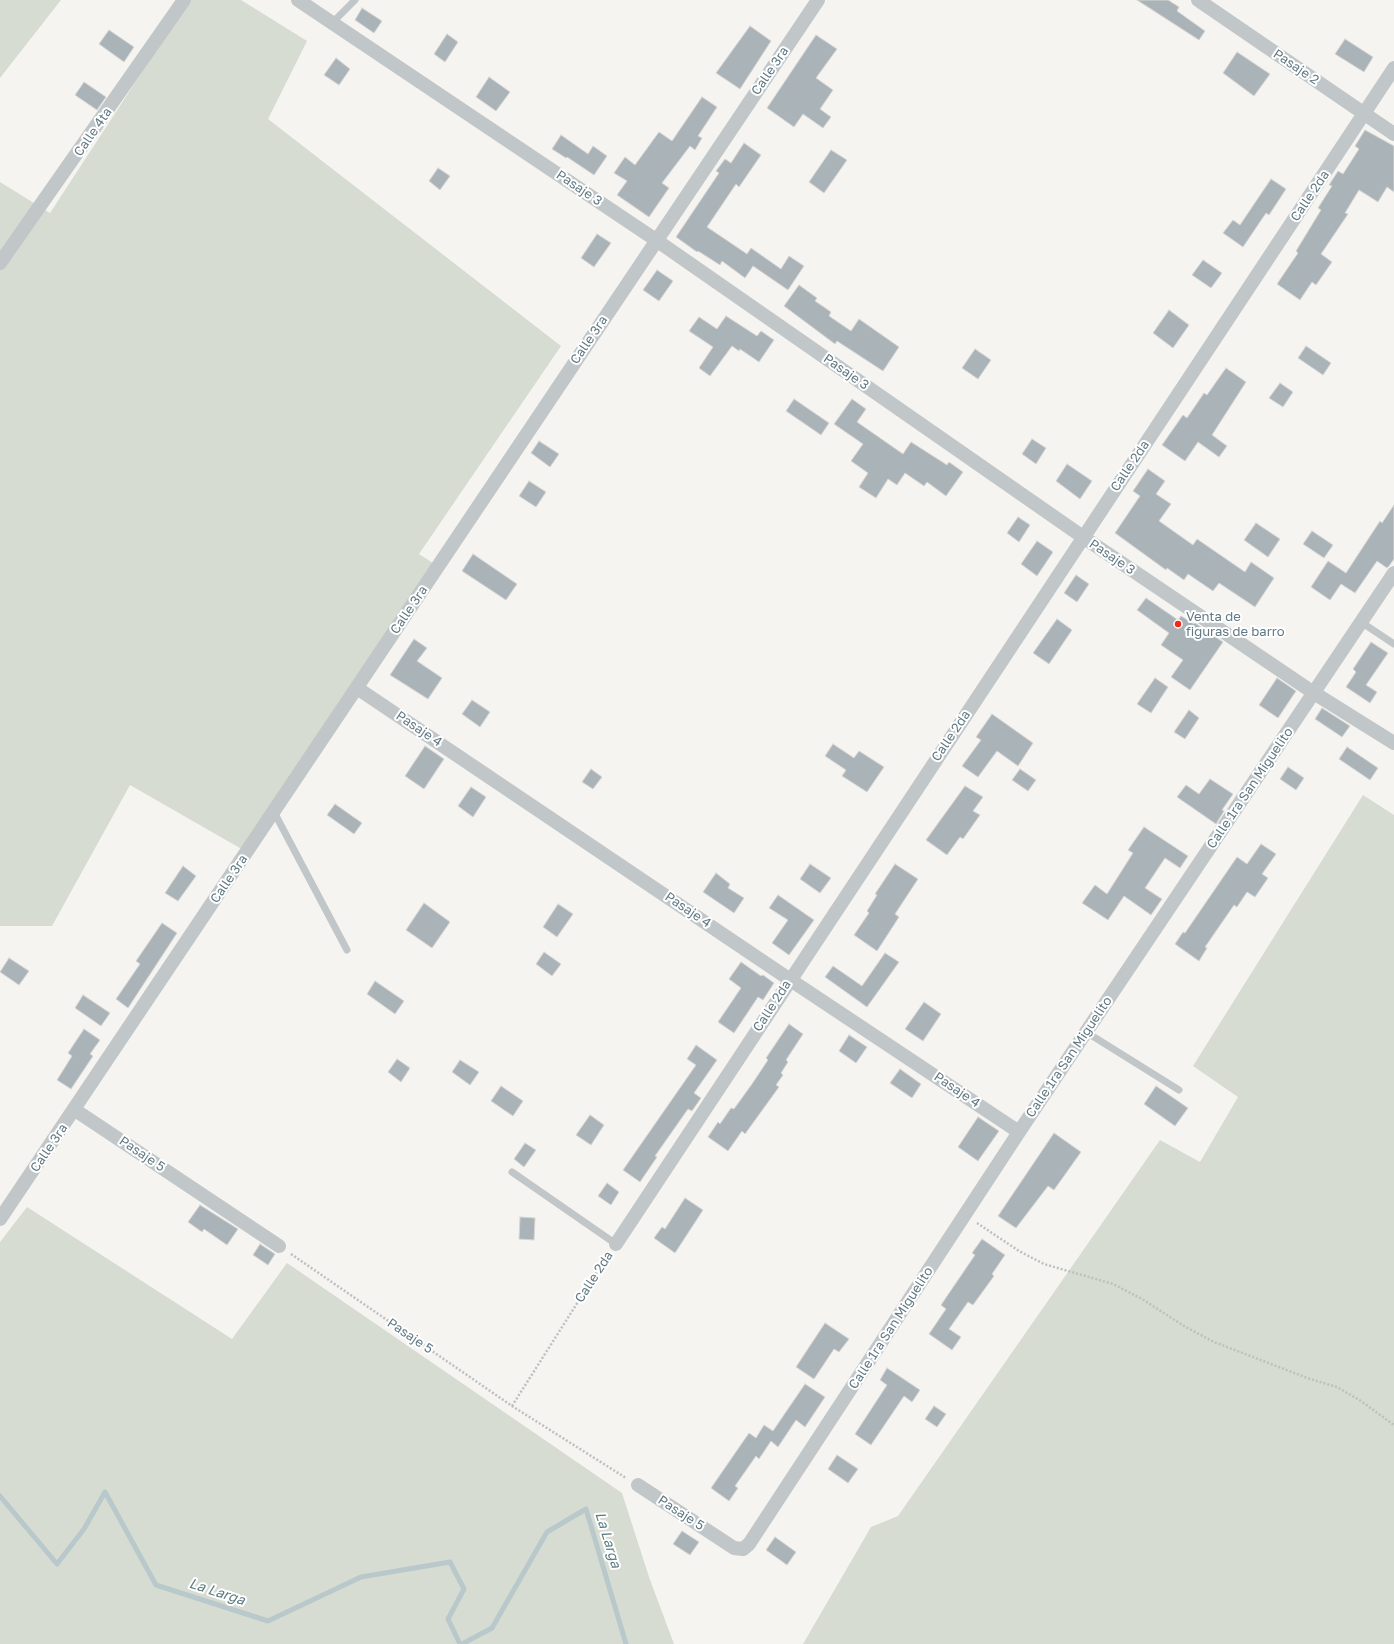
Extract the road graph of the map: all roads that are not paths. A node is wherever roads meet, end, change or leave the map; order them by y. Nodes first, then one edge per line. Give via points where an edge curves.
1 (184, 0) edge
2 (298, 0) edge
3 (355, 0) edge
4 (818, 0) edge
5 (1198, 0) edge
6 (332, 23) junction
7 (1394, 68) edge
8 (1364, 114) junction
9 (1394, 134) edge
10 (656, 240) junction
11 (0, 263) edge
12 (1083, 538) junction
13 (1394, 573) edge
14 (1361, 622) junction
15 (1394, 644) edge
16 (357, 688) junction
17 (1314, 693) junction
18 (1394, 743) edge
19 (274, 812) junction
20 (347, 950) dead end
21 (789, 979) junction
22 (1086, 1032) junction
23 (1179, 1090) dead end
24 (75, 1110) junction
25 (1020, 1132) junction
26 (512, 1172) dead end
27 (0, 1219) edge
28 (616, 1244) joint
29 (279, 1246) road end
30 (638, 1485) road end
31 (750, 1544) joint

1 - 11 street, Calle 4ta
2 - 6 street, Pasaje 3
3 - 6 lane
4 - 10 street, Calle 3ra
5 - 8 street, Pasaje 2
6 - 10 street, Pasaje 3
7 - 8 street, Calle 2da
8 - 9 street, Pasaje 2
8 - 12 street, Calle 2da
10 - 12 street, Pasaje 3
10 - 16 street, Calle 3ra
12 - 17 street, Pasaje 3
12 - 21 street, Calle 2da
13 - 14 street, Calle 1ra San Miguelito
14 - 15 lane
14 - 17 street, Calle 1ra San Miguelito
16 - 19 street, Calle 3ra
16 - 21 street, Pasaje 4
17 - 18 street, Pasaje 3
17 - 22 street, Calle 1ra San Miguelito
19 - 20 lane
19 - 24 street, Calle 3ra
21 - 25 street, Pasaje 4
21 - 28 street, Calle 2da
22 - 23 lane
22 - 25 street, Calle 1ra San Miguelito
24 - 27 street, Calle 3ra
24 - 29 street, Pasaje 5
25 - 31 street, Calle 1ra San Miguelito
26 - 28 lane
30 - 31 street, Pasaje 5 via 734,1548 743,1549

